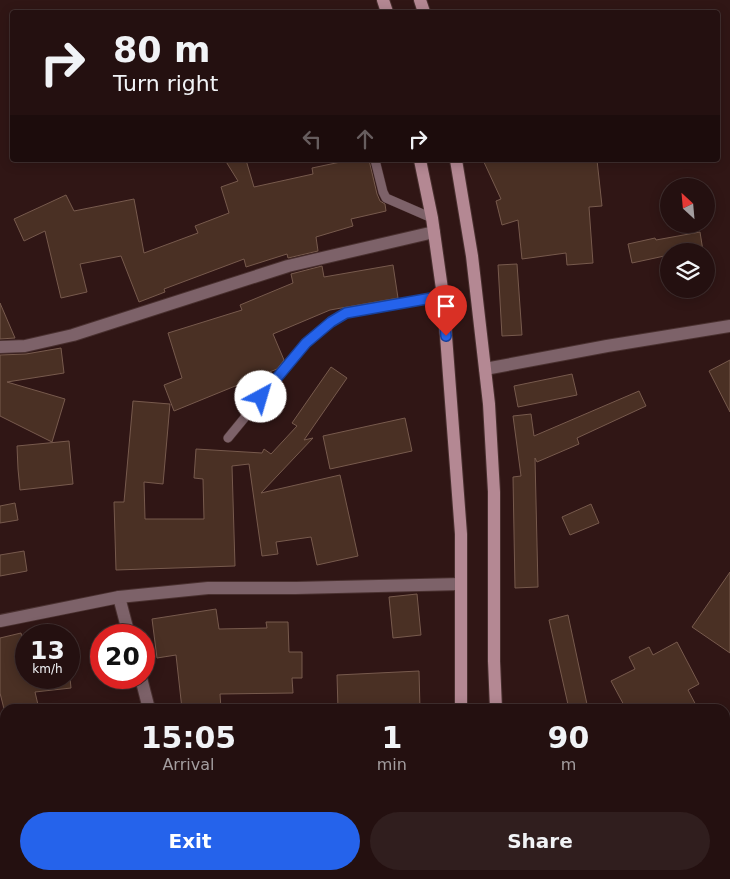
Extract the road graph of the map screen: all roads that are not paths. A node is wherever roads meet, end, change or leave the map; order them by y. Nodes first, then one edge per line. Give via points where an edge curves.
1 (376, 162) edge
2 (420, 162) edge
3 (456, 162) edge
4 (432, 218) junction
5 (434, 232) junction
6 (443, 296) junction
7 (730, 326) edge
8 (0, 348) edge
9 (485, 369) junction
10 (228, 438) dead end
11 (461, 584) junction
12 (119, 597) junction
13 (0, 621) edge
14 (126, 624) edge
15 (144, 689) edge
16 (148, 704) edge
17 (461, 704) edge
18 (496, 704) edge

1 - 4 lane via 386,198
2 - 4 main road
3 - 9 main road via 472,256
4 - 5 main road
5 - 6 main road
5 - 8 street via 288,266 73,335
6 - 10 lane via 346,313 331,322 306,343
6 - 11 main road via 461,534
7 - 9 street
9 - 18 main road via 494,492
11 - 12 street via 208,588
11 - 17 main road
12 - 13 street
12 - 14 street
15 - 16 street

